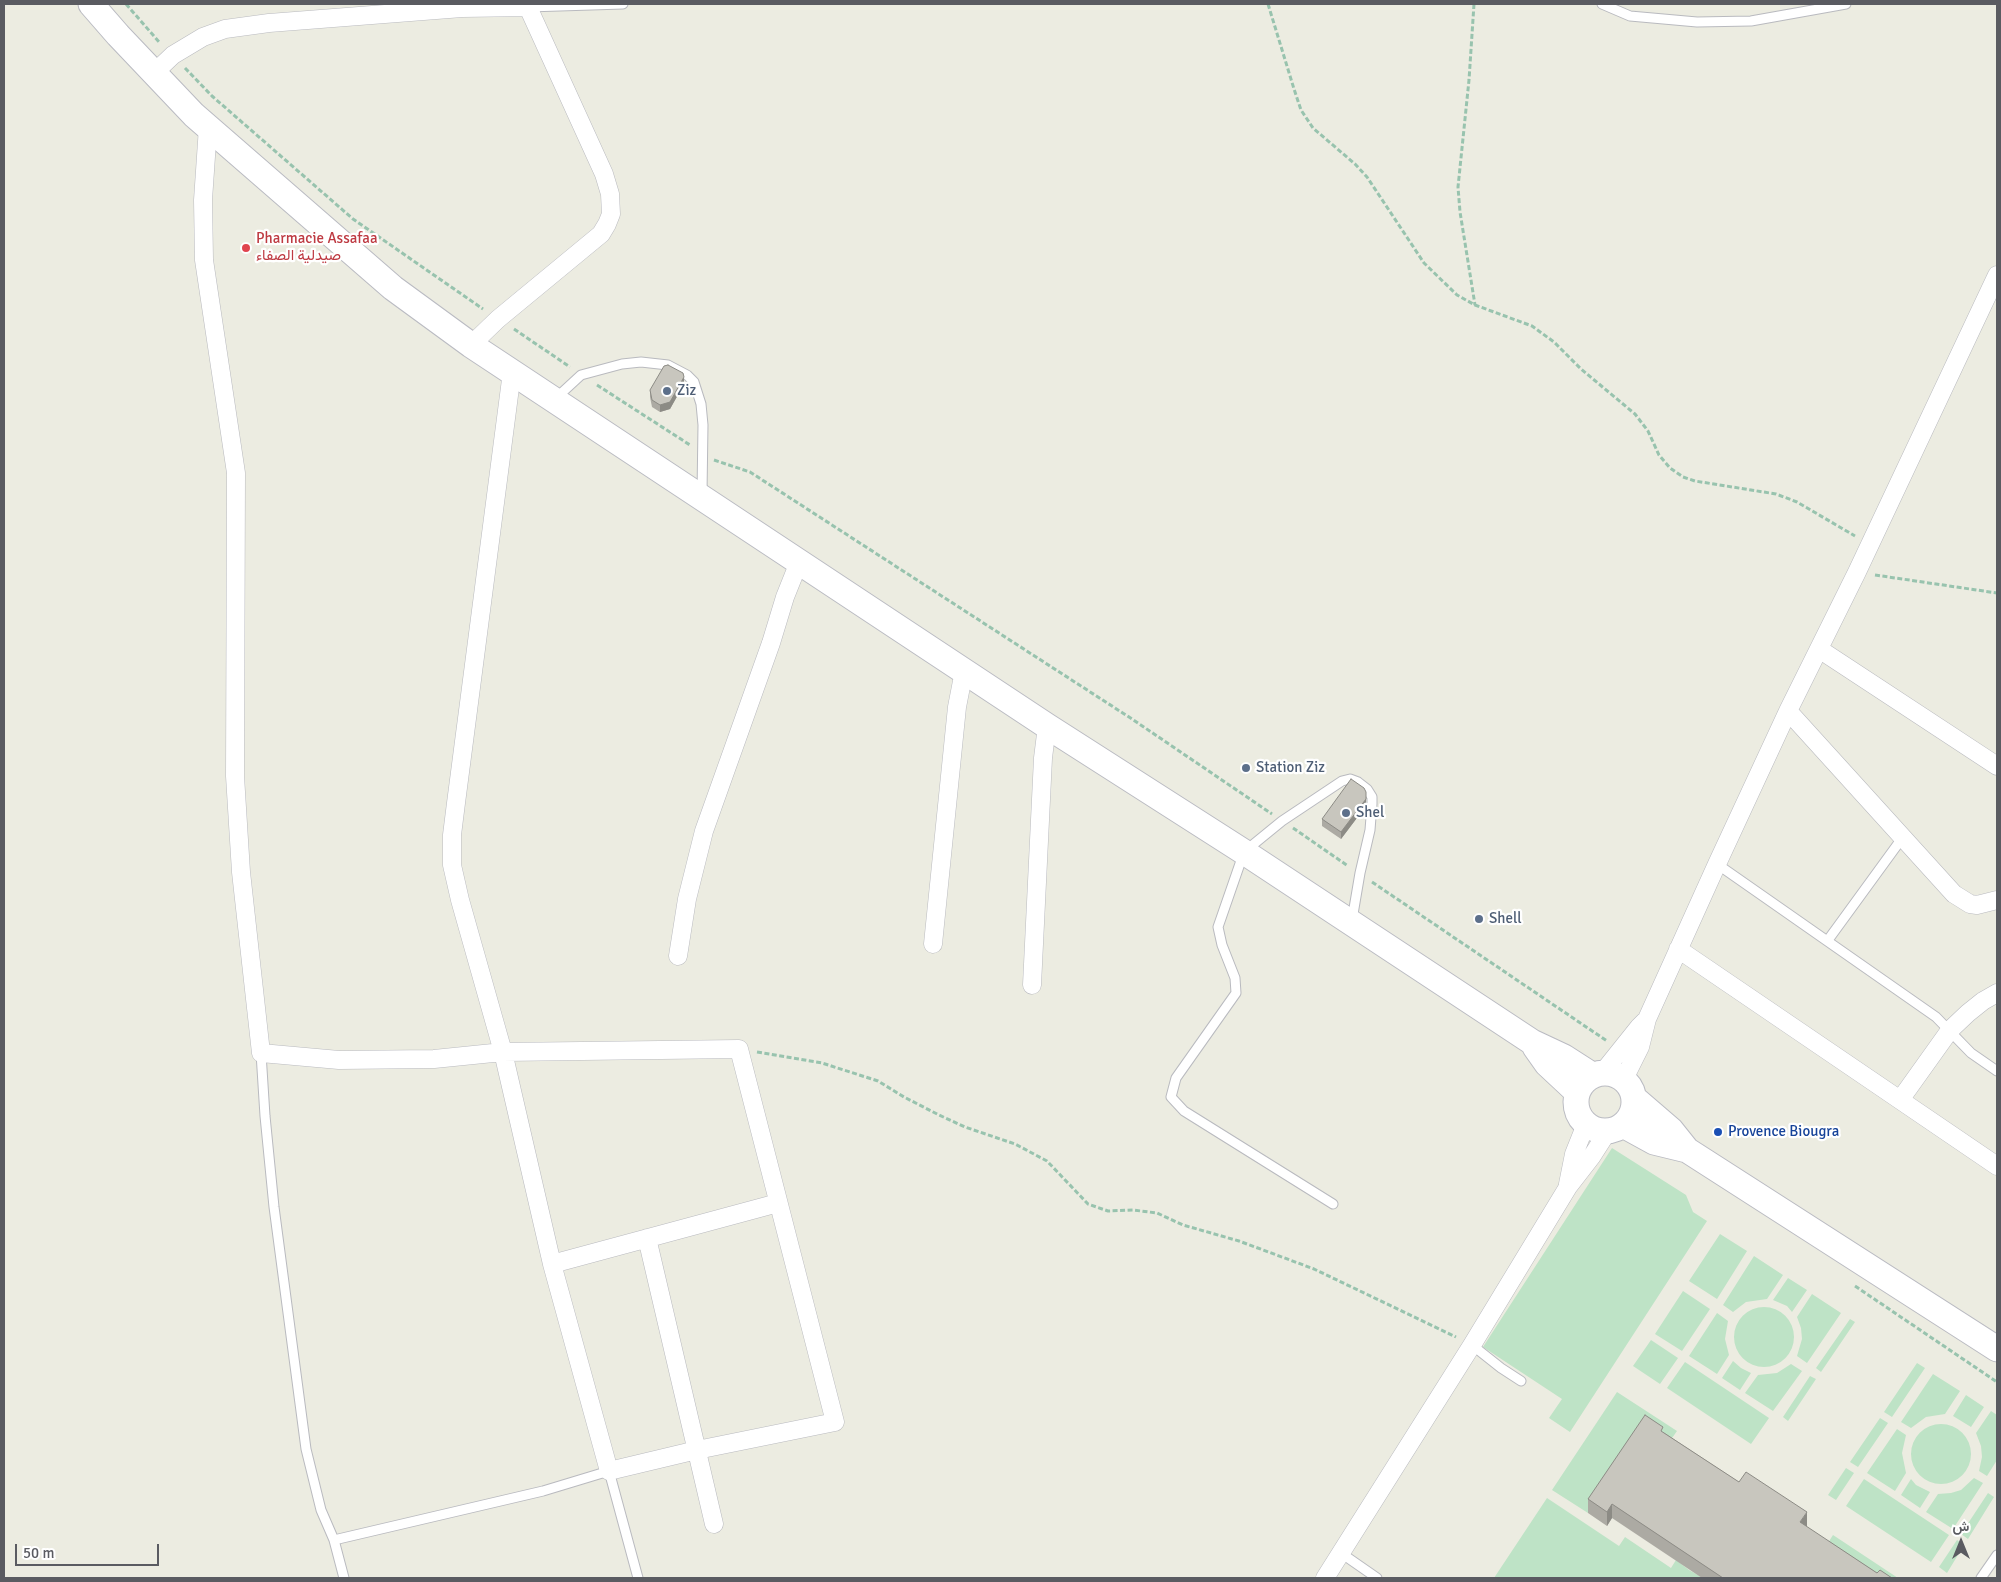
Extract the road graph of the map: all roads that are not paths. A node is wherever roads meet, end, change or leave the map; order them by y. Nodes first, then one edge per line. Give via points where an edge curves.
1 (91, 4) edge
2 (623, 4) edge
3 (1602, 4) edge
4 (1846, 4) edge
5 (528, 7) junction
6 (154, 73) junction
7 (208, 128) junction
8 (1997, 275) edge
9 (1990, 305) edge
10 (471, 345) junction
11 (512, 372) junction
12 (553, 400) junction
13 (702, 496) junction
14 (799, 562) junction
15 (1819, 649) junction
16 (964, 671) junction
17 (1788, 711) junction
18 (1047, 726) junction
19 (1997, 766) edge
20 (1903, 837) junction
21 (1244, 852) junction
22 (1717, 864) junction
23 (1997, 900) edge
24 (1352, 923) junction
25 (1828, 940) junction
26 (933, 944) dead end
27 (1678, 949) junction
28 (678, 956) dead end
29 (1032, 985) dead end
30 (1997, 993) edge
31 (1647, 1020) junction
32 (1950, 1030) junction
33 (503, 1052) junction
34 (261, 1053) junction
35 (1997, 1071) edge
36 (1606, 1084) junction
37 (1900, 1100) junction
38 (1606, 1127) junction
39 (1687, 1150) junction
40 (1997, 1166) edge
41 (778, 1203) junction
42 (1333, 1204) dead end
43 (646, 1238) junction
44 (552, 1264) junction
45 (1472, 1345) junction
46 (1997, 1350) edge
47 (1521, 1381) dead end
48 (697, 1450) junction
49 (609, 1471) junction
50 (714, 1524) dead end
51 (334, 1540) junction
52 (1341, 1553) junction
53 (1997, 1555) edge
54 (344, 1578) edge
55 (638, 1578) edge
56 (1325, 1578) edge
57 (1378, 1578) edge
58 (1981, 1578) edge

1 - 6 main road
2 - 5 lane
3 - 4 lane via 1630,16 1705,22 1751,21
5 - 6 street via 462,8 225,29 173,55
5 - 10 street via 604,174 612,205 601,234
6 - 7 main road
7 - 10 main road via 392,288
7 - 34 street via 204,260 236,473 234,776
8 - 9 street
9 - 15 street
10 - 11 main road
11 - 12 main road
11 - 33 street via 452,835 452,865 460,900
12 - 13 main road
12 - 13 lane via 581,375 622,364 668,365 687,375 694,382 701,404
13 - 14 main road
14 - 16 main road
14 - 28 street via 704,831 687,899
15 - 17 street
15 - 19 street
16 - 18 main road
16 - 26 street via 957,707
17 - 20 street
17 - 22 street
18 - 21 main road
18 - 29 street
20 - 23 street via 1962,900 1977,905
20 - 25 lane
21 - 24 main road
21 - 24 lane via 1282,821 1342,781 1358,782 1367,789 1372,804
21 - 42 lane via 1218,927 1235,978 1236,993 1176,1078 1171,1097 1184,1111
22 - 25 lane
22 - 27 street
24 - 36 main road via 1532,1042
25 - 32 lane via 1936,1016
27 - 31 street
27 - 37 street
30 - 32 street
31 - 36 street via 1620,1050
31 - 36 street via 1640,1047
32 - 35 lane via 1971,1053
32 - 37 street
33 - 34 street via 434,1059 349,1060
33 - 41 street via 739,1049
33 - 44 street
34 - 51 lane via 274,1207 306,1449 322,1510
36 - 38 main road via 1634,1109 1630,1118
36 - 38 main road via 1576,1104 1579,1115
36 - 39 main road via 1671,1130
37 - 40 street
38 - 39 main road
38 - 45 street via 1574,1154 1568,1187
39 - 46 main road
41 - 43 street
41 - 48 street via 834,1422
43 - 44 street
43 - 48 street
44 - 49 street
45 - 47 lane
45 - 52 street
48 - 49 street
48 - 50 street
49 - 51 lane via 543,1491
49 - 55 lane
51 - 54 lane
52 - 56 street
52 - 57 lane
53 - 58 lane

